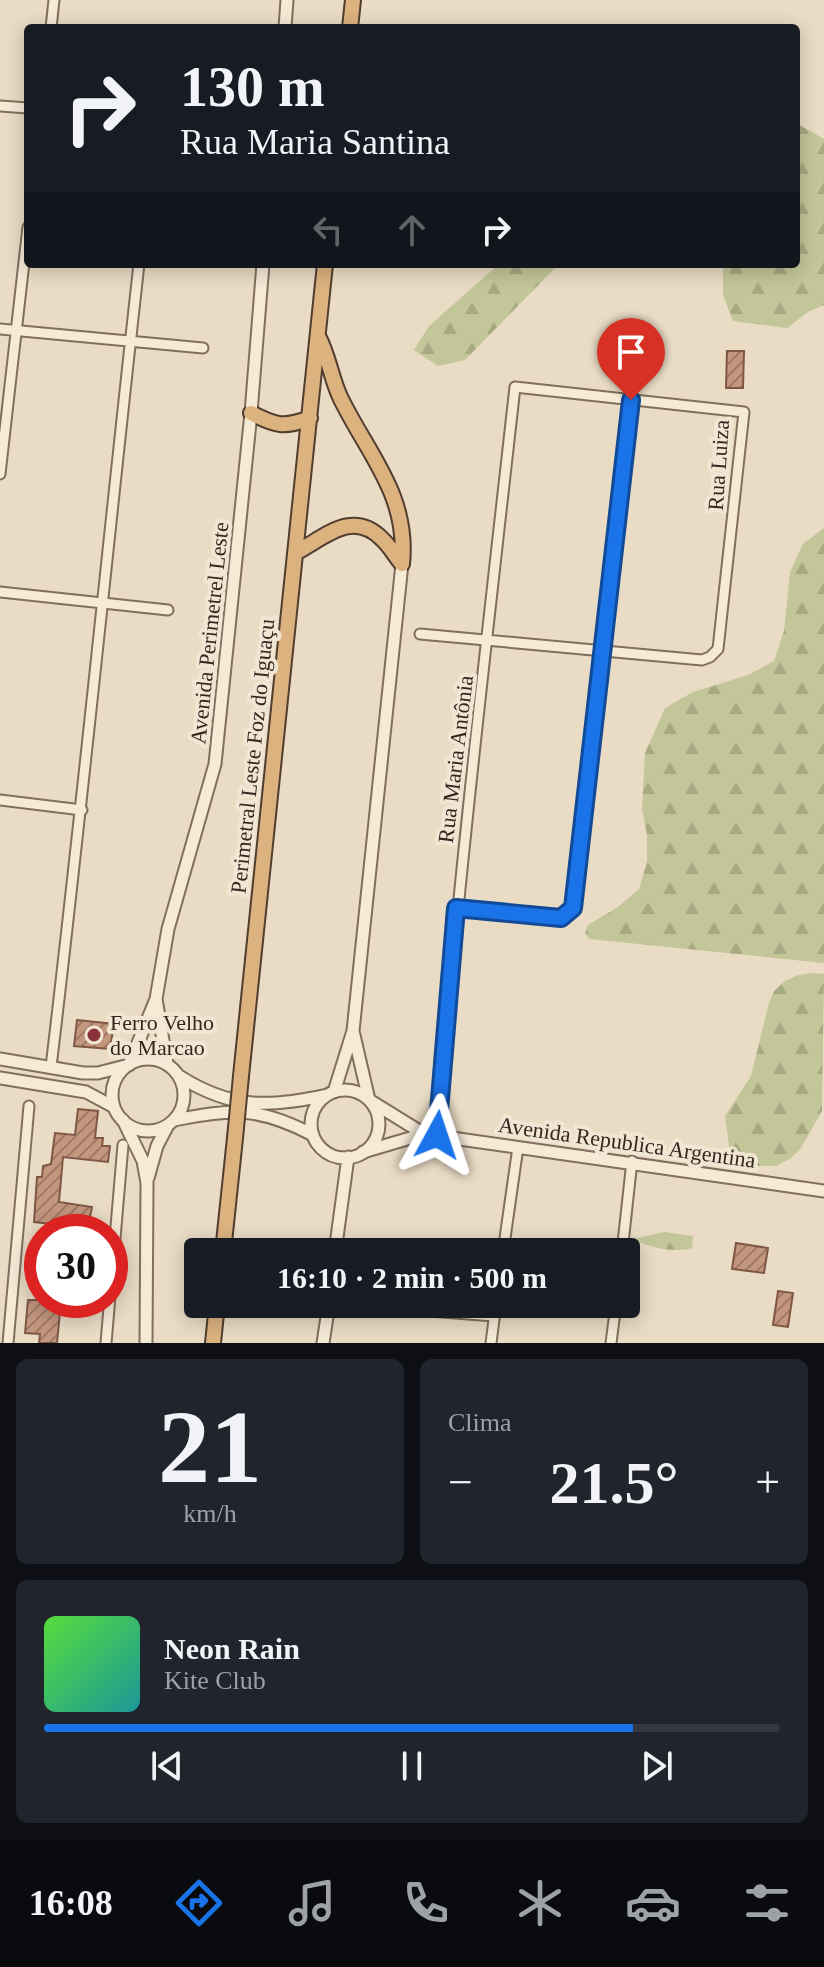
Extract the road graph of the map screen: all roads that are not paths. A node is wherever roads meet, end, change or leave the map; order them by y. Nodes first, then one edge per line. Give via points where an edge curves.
1 (54, 0) edge
2 (287, 0) edge
3 (353, 0) edge
4 (51, 24) edge
5 (285, 24) edge
6 (350, 24) edge
7 (0, 106) edge
8 (24, 108) edge
9 (24, 262) edge
10 (139, 268) edge
11 (263, 268) edge
12 (325, 268) edge
13 (0, 329) edge
14 (16, 331) junction
15 (318, 336) junction
16 (130, 341) junction
17 (203, 348) dead end
18 (515, 387) joint
19 (631, 400) junction
20 (251, 413) junction
21 (310, 418) junction
22 (0, 474) edge
23 (295, 553) junction
24 (402, 564) junction
25 (0, 592) edge
26 (101, 602) junction
27 (168, 610) dead end
28 (420, 634) dead end
29 (487, 641) junction
30 (602, 651) junction
31 (0, 800) edge
32 (82, 810) junction
33 (456, 908) junction
34 (156, 999) junction
35 (353, 1031) junction
36 (0, 1059) edge
37 (167, 1064) junction
38 (129, 1065) junction
39 (51, 1067) junction
40 (178, 1075) junction
41 (0, 1078) edge
42 (330, 1094) junction
43 (369, 1100) junction
44 (29, 1106) dead end
45 (114, 1107) junction
46 (123, 1120) junction
47 (171, 1122) junction
48 (430, 1134) junction
49 (313, 1135) junction
50 (123, 1145) dead end
51 (518, 1147) junction
52 (363, 1152) junction
53 (348, 1157) junction
54 (632, 1161) junction
55 (147, 1183) junction
56 (824, 1191) edge
57 (224, 1238) edge
58 (337, 1238) edge
59 (505, 1238) edge
60 (624, 1238) edge
61 (216, 1318) edge
62 (327, 1318) edge
63 (494, 1318) edge
64 (614, 1318) edge
65 (8, 1343) edge
66 (106, 1343) edge
67 (146, 1343) edge
68 (213, 1343) edge
69 (323, 1343) edge
70 (491, 1343) edge
71 (611, 1343) edge

1 - 4 street
2 - 5 street
3 - 6 highway
7 - 8 street
9 - 14 street
10 - 16 street
11 - 20 street, Avenida Perimetrel Leste
12 - 15 highway, Perimetral Leste Foz do Iguaçu
13 - 14 street
14 - 16 street
14 - 22 street
15 - 21 highway, Perimetral Leste Foz do Iguaçu
15 - 24 highway via 341,399 393,495 403,538
16 - 17 street
16 - 26 street
18 - 19 street, Rua Luiza
18 - 29 street, Rua Maria Antônia
19 - 30 street
19 - 30 street, Rua Luiza via 744,412 718,649 702,660
20 - 21 highway via 290,426
20 - 34 street, Avenida Perimetrel Leste via 215,764 168,929
21 - 23 highway, Perimetral Leste Foz do Iguaçu
23 - 24 highway via 334,529 357,526 378,535
23 - 57 highway, Perimetral Leste Foz do Iguaçu, bridge
24 - 35 street
25 - 26 street
26 - 27 street
26 - 32 street
28 - 29 street
29 - 30 street
29 - 33 street, Rua Maria Antônia
30 - 33 street via 573,908 561,918
31 - 32 street
32 - 39 street
33 - 48 street, Rua Maria Antônia
34 - 37 street, Avenida Perimetrel Leste
34 - 38 street, Avenida Perimetrel Leste
35 - 42 street
35 - 43 street
36 - 39 street
37 - 38 street via 152,1059
37 - 40 street
38 - 39 street via 98,1073
38 - 45 street via 114,1083
40 - 42 street via 228,1100 282,1104
40 - 47 street via 184,1098
41 - 45 street via 86,1092
42 - 43 street via 349,1090
42 - 49 street via 313,1112
43 - 48 street, Avenida Republica Argentina
43 - 52 street via 378,1127
44 - 65 street
45 - 46 street
46 - 47 street via 145,1130
46 - 55 street via 143,1161
47 - 49 street via 241,1111 260,1113
47 - 55 street via 157,1146
48 - 51 street, Avenida Republica Argentina
48 - 52 street, Avenida Republica Argentina
49 - 53 street via 327,1152
50 - 66 street
51 - 54 street, Avenida Republica Argentina
51 - 59 street
52 - 53 street
53 - 58 street
54 - 56 street, Avenida Republica Argentina
54 - 60 street
55 - 67 street
61 - 68 highway
62 - 69 street
63 - 70 street
64 - 71 street

